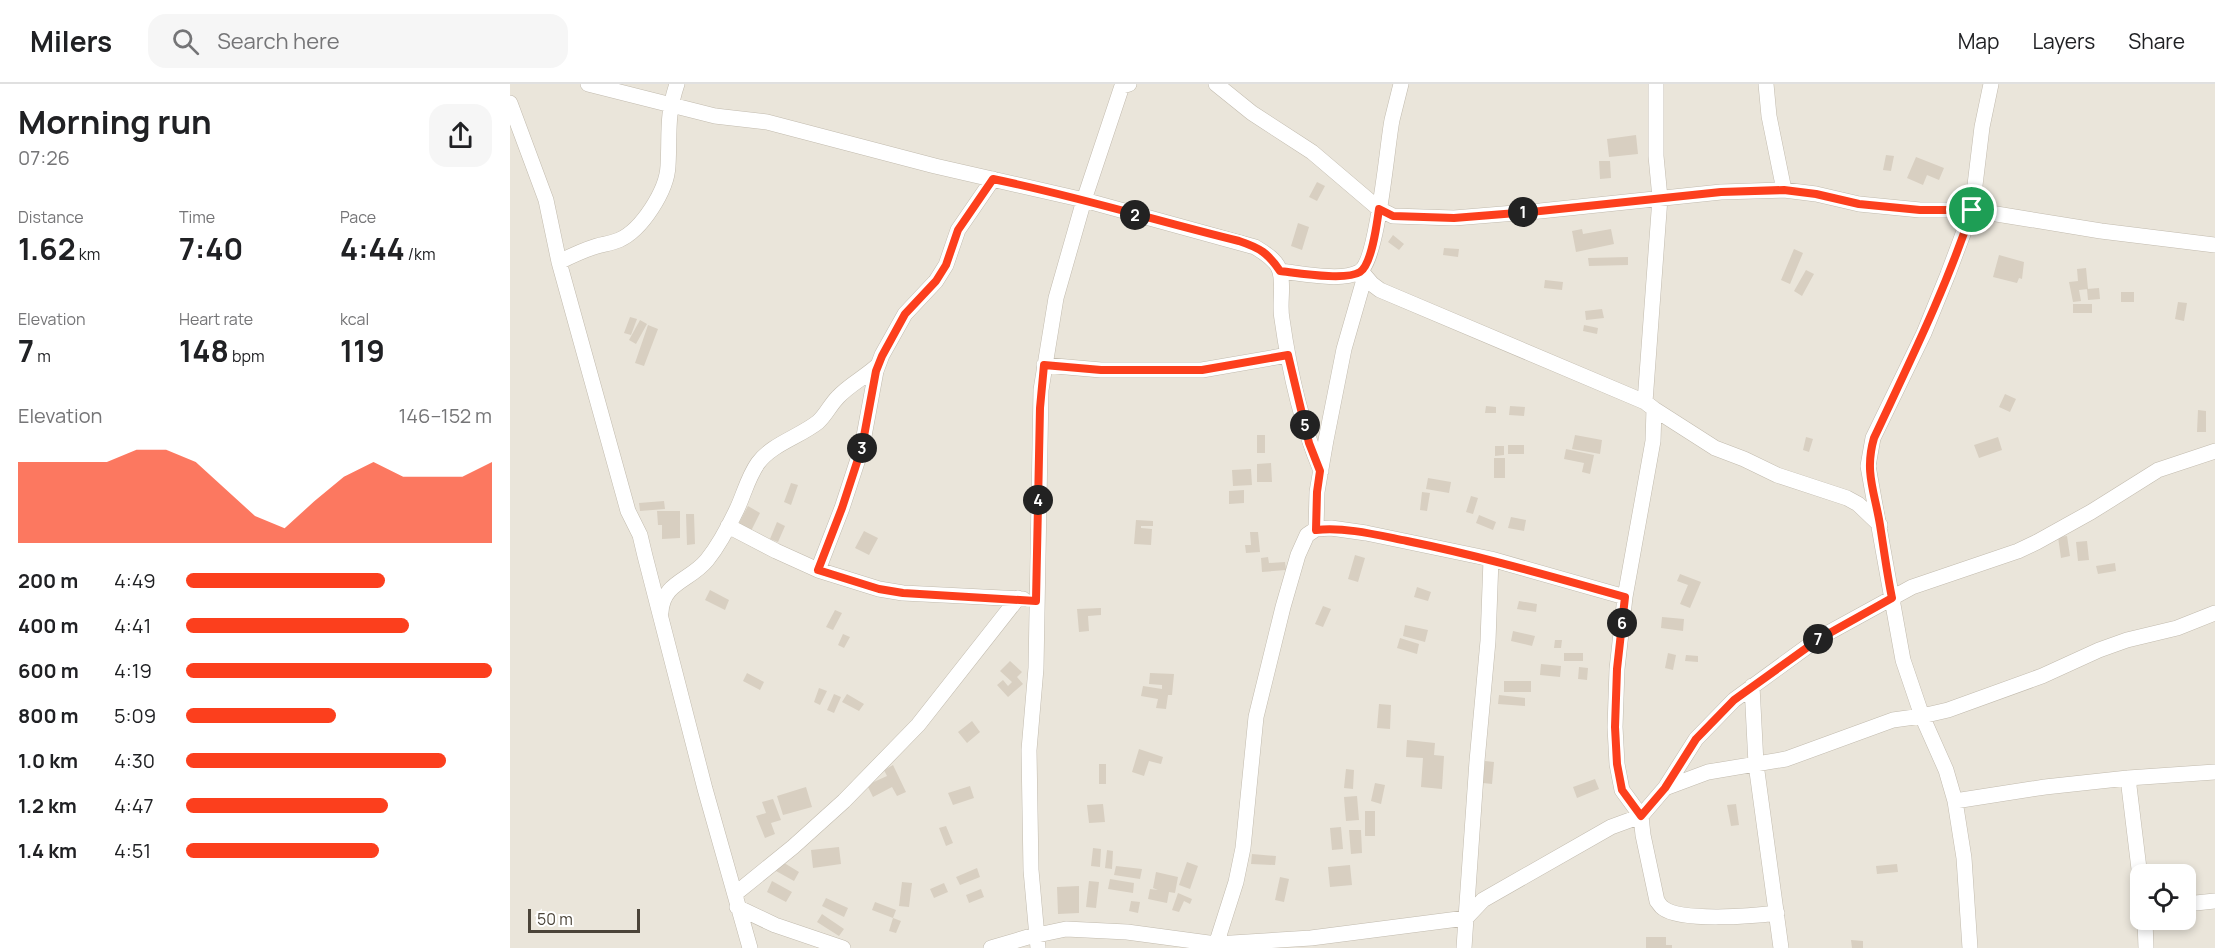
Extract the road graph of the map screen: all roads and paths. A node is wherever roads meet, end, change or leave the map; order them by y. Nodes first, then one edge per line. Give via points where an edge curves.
1 (588, 84) edge
2 (677, 84) edge
3 (1129, 84) edge
4 (1216, 84) edge
5 (1401, 84) edge
6 (1656, 84) edge
7 (1766, 84) edge
8 (1991, 84) edge
9 (510, 104) edge
10 (670, 105) junction
11 (993, 179) junction
12 (1784, 190) junction
13 (1660, 198) junction
14 (1084, 200) junction
15 (1379, 209) junction
16 (1972, 210) junction
17 (2215, 245) edge
18 (559, 262) junction
19 (1280, 271) junction
20 (1363, 273) junction
21 (1288, 355) junction
22 (1044, 365) junction
23 (877, 366) junction
24 (1649, 405) junction
25 (2215, 452) edge
26 (1320, 471) junction
27 (1880, 525) junction
28 (728, 526) junction
29 (1316, 530) junction
30 (1491, 559) junction
31 (818, 570) junction
32 (1625, 597) junction
33 (1018, 598) junction
34 (1892, 598) junction
35 (1036, 601) junction
36 (2213, 616) edge
37 (660, 621) junction
38 (1752, 686) junction
39 (1922, 716) junction
40 (1756, 764) junction
41 (2215, 772) edge
42 (2128, 778) junction
43 (1665, 788) junction
44 (1955, 801) junction
45 (1641, 816) junction
46 (2138, 864) edge
47 (736, 900) junction
48 (2215, 901) edge
49 (2196, 903) edge
50 (1777, 913) junction
51 (1466, 918) junction
52 (2145, 930) edge
53 (1037, 943) edge
54 (1216, 946) edge
55 (750, 948) edge
56 (843, 948) edge
57 (991, 948) edge
58 (1464, 948) edge
59 (1781, 948) edge
60 (1970, 948) edge
61 (2146, 948) edge

1 - 10 street
2 - 10 street
3 - 14 street via 1122,86
4 - 15 street via 1311,152
5 - 15 street
6 - 13 street
7 - 12 street
8 - 16 street
9 - 18 street via 546,201
10 - 11 street via 715,116 768,122
10 - 18 street via 665,183 649,213 620,240
11 - 14 street
11 - 23 street via 958,230 946,265 905,314
12 - 13 street
12 - 16 street via 1859,204
13 - 15 street via 1454,218 1393,216
13 - 24 street
14 - 19 street via 1255,247 1269,255
14 - 22 street via 1056,298
15 - 20 street via 1375,238
16 - 17 street
16 - 27 street via 1924,333 1871,445 1869,478
18 - 37 street via 628,511 640,536
19 - 20 street via 1335,276
19 - 21 street via 1281,316
20 - 24 street via 1380,290
20 - 26 street
21 - 22 street via 1202,370 1101,370
21 - 26 street via 1309,443
22 - 35 street
23 - 28 street via 838,397 821,420 758,463
23 - 31 street via 862,447
24 - 27 street via 1715,448 1777,475 1847,498
24 - 32 street via 1653,441
25 - 34 street via 2158,470 2091,512 2018,550 1912,587
26 - 29 street
27 - 34 street
28 - 31 street
28 - 37 street via 706,561 665,594
29 - 30 street via 1366,533
29 - 54 street via 1306,535 1298,555 1256,717 1243,848
30 - 32 street
30 - 51 street
31 - 33 street via 903,593
32 - 45 street via 1617,669 1617,764 1622,790
33 - 35 street
33 - 47 street via 918,725 844,801
34 - 38 street via 1819,639
34 - 39 street via 1903,660
35 - 53 street via 1036,678 1029,750
36 - 39 street via 2099,650 2016,686
37 - 47 street
38 - 40 street
38 - 43 street via 1696,739
39 - 40 street via 1893,720 1806,753
39 - 44 street
40 - 43 street via 1708,772
40 - 50 street
41 - 42 street
42 - 44 street
42 - 46 street
43 - 45 street
44 - 60 street via 1964,858
45 - 50 street via 1657,901 1663,909 1709,917
45 - 51 street via 1611,827 1546,862 1483,900
47 - 55 street
47 - 56 street via 775,924
48 - 49 street
50 - 59 street
51 - 54 street
51 - 58 street
52 - 61 street
53 - 54 street via 1066,929 1127,932
53 - 57 street via 1028,937

